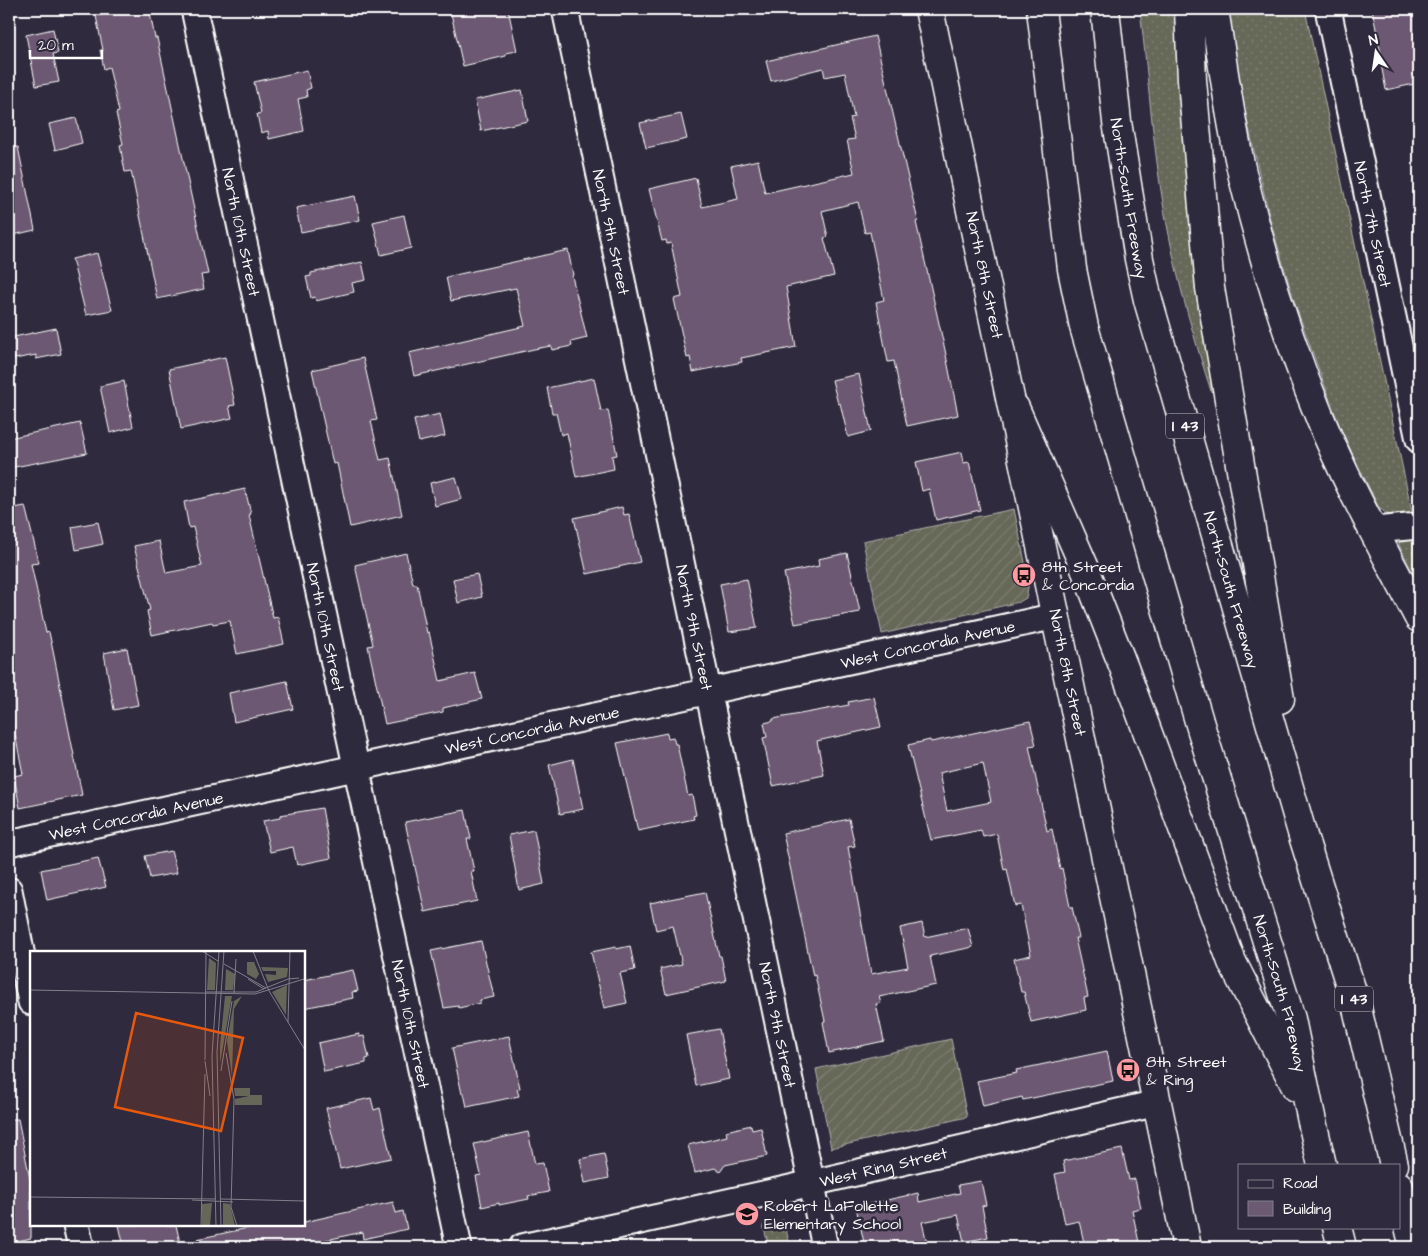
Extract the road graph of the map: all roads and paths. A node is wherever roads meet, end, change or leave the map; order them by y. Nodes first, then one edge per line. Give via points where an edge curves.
1 (194, 9) edge
2 (565, 9) edge
3 (929, 9) edge
4 (1041, 9) edge
5 (1105, 9) edge
6 (1189, 9) edge
7 (1214, 9) edge
8 (1328, 9) edge
9 (1014, 408) junction
10 (1419, 440) edge
11 (1419, 526) edge
12 (1374, 530) junction
13 (1056, 616) junction
14 (1419, 618) edge
15 (710, 691) junction
16 (356, 768) junction
17 (1304, 836) junction
18 (9, 843) edge
19 (9, 890) edge
20 (30, 997) edge
21 (1157, 1103) junction
22 (1311, 1117) junction
23 (1322, 1164) edge
24 (1394, 1164) edge
25 (812, 1183) junction
26 (1400, 1190) edge
27 (76, 1226) edge
28 (1337, 1228) edge
29 (81, 1247) edge
30 (459, 1247) edge
31 (522, 1247) edge
32 (826, 1247) edge
33 (1187, 1247) edge
34 (1342, 1247) edge
35 (1414, 1247) edge

1 - 16 street, North 10th Street
2 - 15 street, North 9th Street
3 - 9 main road, North 8th Street
4 - 22 main road, North-South Freeway via 1071,260 1084,327 1201,728 1291,1019
5 - 17 main road, North-South Freeway / I 43 via 1117,122 1148,300
6 - 17 main road via 1210,288
7 - 12 main road via 1241,167 1269,272 1320,419
8 - 10 street, North 7th Street
9 - 13 main road, North 8th Street
9 - 22 main road via 1084,566 1232,962
11 - 12 street
12 - 14 main road
13 - 15 street, West Concordia Avenue
13 - 21 main road, North 8th Street
15 - 16 street, West Concordia Avenue
15 - 25 street, North 9th Street
16 - 18 street, West Concordia Avenue
16 - 30 street, North 10th Street
17 - 24 main road, North-South Freeway / I 43 via 1356,1004
19 - 20 street
21 - 25 street, West Ring Street
21 - 33 main road, North 8th Street
22 - 23 main road, North-South Freeway
25 - 31 street, West Ring Street
25 - 32 street, North 9th Street
26 - 35 main road
27 - 29 street
28 - 34 main road

